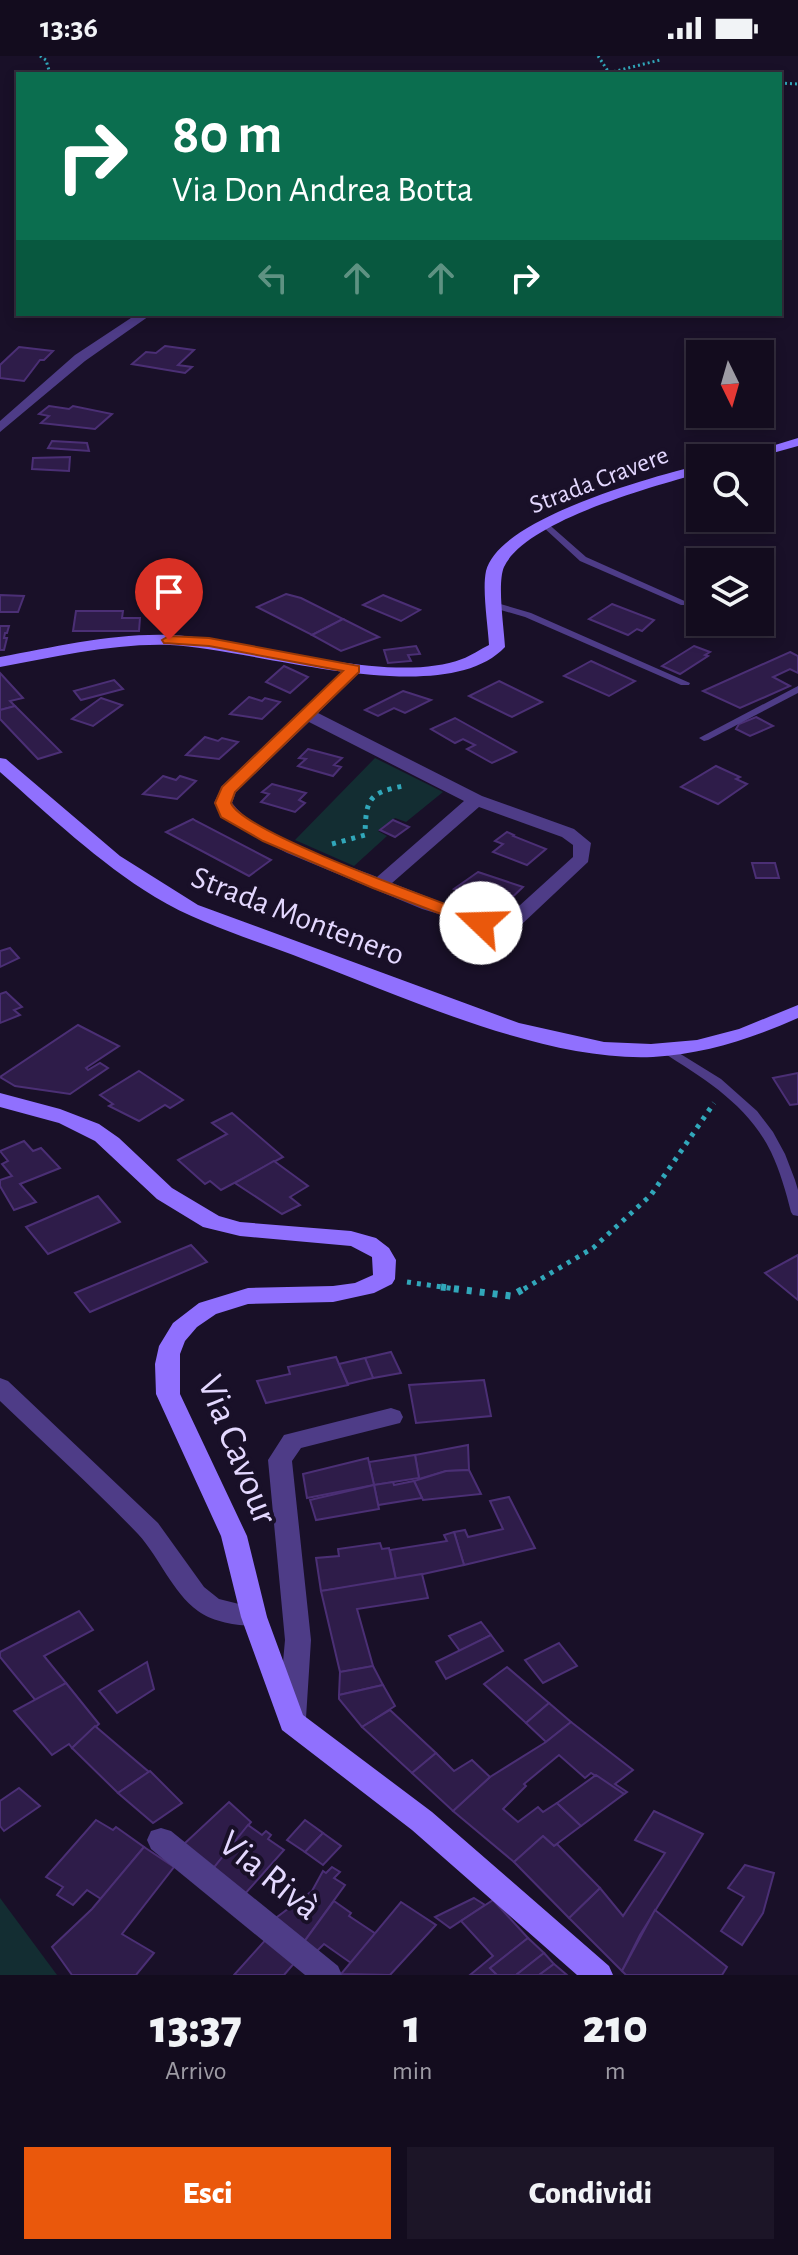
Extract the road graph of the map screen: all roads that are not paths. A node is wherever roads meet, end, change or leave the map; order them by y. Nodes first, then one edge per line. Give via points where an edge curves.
1 (143, 316) edge
2 (0, 428) edge
3 (798, 442) edge
4 (774, 449) edge
5 (686, 473) edge
6 (545, 524) junction
7 (684, 603) dead end
8 (497, 606) junction
9 (0, 662) edge
10 (354, 669) junction
11 (685, 683) dead end
12 (798, 689) edge
13 (309, 715) junction
14 (704, 738) dead end
15 (0, 763) edge
16 (476, 800) junction
17 (379, 885) junction
18 (798, 1011) edge
19 (666, 1049) junction
20 (0, 1100) edge
21 (798, 1212) edge
22 (0, 1387) edge
23 (391, 1417) dead end
24 (254, 1617) junction
25 (292, 1722) junction
26 (161, 1840) dead end
27 (327, 1975) edge
28 (598, 1975) edge

1 - 2 street via 80,358
3 - 4 street
5 - 6 street, Strada Cravere via 631,488
6 - 7 lane via 583,559
6 - 8 street, Strada Cravere via 520,537 496,561
8 - 10 street, Strada Cravere via 497,647 482,659 425,670
8 - 11 lane
9 - 10 street, Strada Cravere via 169,640 209,642
10 - 13 street
12 - 14 lane
13 - 16 street
13 - 17 street via 228,790 223,803 227,813 269,838
15 - 19 street, Strada Montenero via 98,851 191,909 509,1027 571,1045
16 - 17 street
16 - 17 street via 568,833 582,843 582,858 514,921 501,925 481,923
18 - 19 street, Strada Montenero via 733,1040
19 - 21 lane via 726,1086 772,1138
20 - 24 street, Via Cavour via 79,1123 106,1138 160,1192 196,1216 255,1233 365,1242 379,1250 386,1264 384,1279 358,1291 226,1298 185,1324 169,1345 168,1394 234,1536
22 - 24 street via 149,1530 195,1594 211,1607
23 - 25 street via 293,1441 280,1460 298,1640
24 - 25 street, Via Cavour
25 - 28 street via 422,1821
26 - 27 street, Via Rivà

